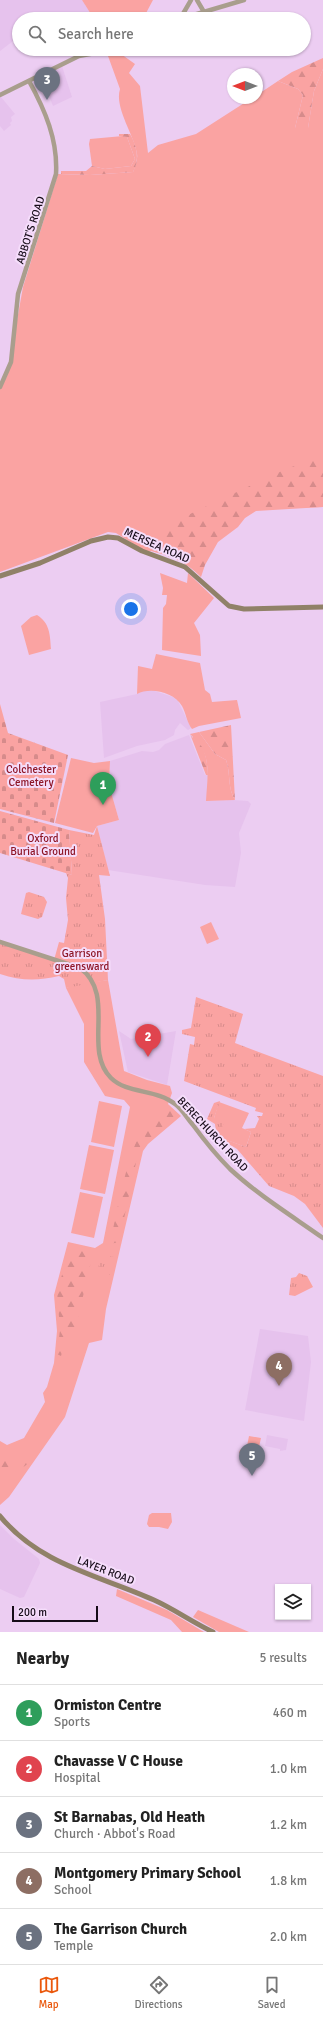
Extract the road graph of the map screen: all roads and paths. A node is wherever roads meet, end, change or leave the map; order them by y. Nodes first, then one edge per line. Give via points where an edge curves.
1 (191, 0) edge
2 (197, 0) edge
3 (244, 0) edge
4 (184, 12) edge
5 (204, 12) joint
6 (79, 56) edge
7 (29, 81) junction
8 (0, 95) edge
9 (0, 387) edge
10 (0, 576) edge
11 (323, 607) edge
12 (0, 942) edge
13 (323, 1238) edge
14 (0, 1516) edge
15 (213, 1632) edge

1 - 4 street
2 - 5 street
3 - 5 street
6 - 7 street
7 - 8 street
7 - 9 street, ABBOT'S ROAD via 50,126 56,153 56,174 18,294 10,362
10 - 11 main road, MERSEA ROAD via 91,541 118,538 142,551 185,567 229,606 244,609
12 - 13 street, BERECHURCH ROAD via 80,968 88,974 94,982 98,996 100,1056 110,1077 125,1086 176,1104 231,1170
14 - 15 main road, LAYER ROAD via 18,1535 48,1557 153,1599

